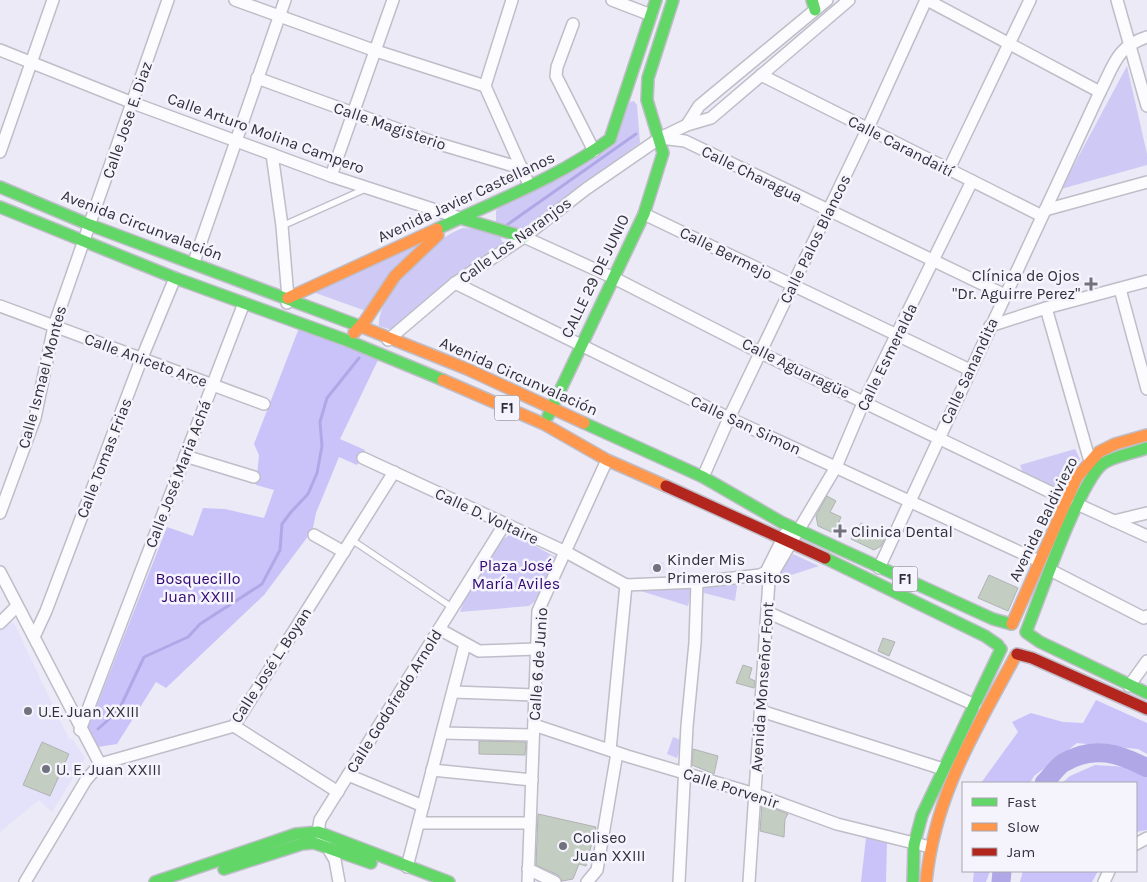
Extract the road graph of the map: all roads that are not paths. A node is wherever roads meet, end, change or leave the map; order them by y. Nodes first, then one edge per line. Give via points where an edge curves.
1 (53, 0) edge
2 (168, 0) edge
3 (235, 0) edge
4 (285, 0) edge
5 (393, 0) edge
6 (512, 0) edge
7 (612, 0) edge
8 (656, 0) edge
9 (673, 0) edge
10 (827, 0) edge
11 (849, 0) edge
12 (926, 0) edge
13 (1030, 0) edge
14 (1117, 0) edge
15 (814, 5) edge
16 (280, 15) junction
17 (652, 15) junction
18 (573, 24) dead end
19 (1147, 37) edge
20 (1130, 42) junction
21 (1009, 44) junction
22 (0, 50) edge
23 (376, 51) junction
24 (32, 63) junction
25 (761, 75) junction
26 (257, 78) junction
27 (485, 86) junction
28 (1100, 92) junction
29 (626, 93) junction
30 (647, 100) junction
31 (133, 103) junction
32 (1147, 106) edge
33 (354, 114) junction
34 (687, 125) junction
35 (868, 130) junction
36 (660, 138) junction
37 (237, 140) junction
38 (0, 152) edge
39 (594, 152) junction
40 (272, 154) junction
41 (524, 169) junction
42 (948, 171) junction
43 (331, 176) junction
44 (972, 181) junction
45 (1147, 182) edge
46 (529, 185) junction
47 (0, 187) edge
48 (370, 187) junction
49 (496, 201) junction
50 (0, 207) edge
51 (829, 212) junction
52 (1043, 213) junction
53 (644, 214) junction
54 (460, 218) junction
55 (90, 224) junction
56 (282, 226) junction
57 (498, 230) junction
58 (524, 237) junction
59 (84, 241) junction
60 (934, 260) junction
61 (194, 262) junction
62 (175, 278) junction
63 (614, 278) junction
64 (1147, 281) edge
65 (456, 283) junction
66 (794, 285) junction
67 (1120, 288) junction
68 (1005, 295) junction
69 (288, 298) junction
70 (244, 303) junction
71 (0, 306) edge
72 (1046, 308) junction
73 (283, 316) junction
74 (54, 326) junction
75 (990, 326) junction
76 (362, 327) junction
77 (897, 334) junction
78 (390, 337) junction
79 (346, 340) junction
80 (580, 346) junction
81 (761, 353) junction
82 (382, 354) junction
83 (141, 360) junction
84 (970, 370) junction
85 (213, 384) junction
86 (1147, 389) edge
87 (864, 401) junction
88 (264, 404) dead end
89 (551, 409) junction
90 (729, 418) junction
91 (544, 424) junction
92 (1147, 435) edge
93 (938, 437) junction
94 (1147, 448) edge
95 (185, 456) junction
96 (363, 458) dead end
97 (1089, 458) junction
98 (607, 460) junction
99 (836, 466) junction
100 (394, 472) junction
101 (254, 477) dead end
102 (703, 477) junction
103 (908, 501) junction
104 (1072, 502) junction
105 (0, 513) edge
106 (1147, 513) edge
107 (1114, 521) junction
108 (504, 525) junction
109 (794, 528) junction
110 (314, 535) dead end
111 (1147, 536) edge
112 (352, 540) junction
113 (787, 540) junction
114 (344, 552) junction
115 (566, 552) junction
116 (1039, 561) junction
117 (879, 568) junction
118 (1052, 571) junction
119 (0, 572) edge
120 (697, 582) junction
121 (626, 585) junction
122 (17, 606) junction
123 (453, 608) junction
124 (766, 612) junction
125 (1147, 616) edge
126 (0, 623) edge
127 (1012, 624) junction
128 (439, 629) junction
129 (1027, 632) junction
130 (34, 637) junction
131 (465, 644) junction
132 (1000, 647) junction
133 (536, 649) junction
134 (1017, 654) junction
135 (1147, 661) edge
136 (1129, 686) junction
137 (453, 692) junction
138 (1147, 693) edge
139 (535, 695) junction
140 (975, 706) junction
141 (1147, 709) edge
142 (761, 712) junction
143 (234, 726) junction
144 (80, 730) junction
145 (533, 730) junction
146 (442, 733) junction
147 (614, 752) junction
148 (100, 764) junction
149 (432, 770) junction
150 (943, 770) junction
151 (685, 773) junction
152 (348, 775) junction
153 (532, 780) junction
154 (338, 792) junction
155 (755, 794) junction
156 (423, 806) junction
157 (530, 822) junction
158 (418, 823) junction
159 (318, 832) junction
160 (914, 845) junction
161 (930, 847) junction
162 (328, 848) junction
163 (408, 867) junction
164 (528, 869) junction
165 (26, 882) edge
166 (155, 882) edge
167 (182, 882) edge
168 (339, 882) edge
169 (422, 882) edge
170 (449, 882) edge
171 (528, 882) edge
172 (555, 882) edge
173 (587, 882) edge
174 (679, 882) edge
175 (749, 882) edge
176 (913, 882) edge
177 (926, 882) edge

1 - 24 street
2 - 31 street, Calle Jose E. Diaz
3 - 16 street
4 - 16 street
5 - 23 street
6 - 27 street
7 - 17 street
8 - 17 main road, Avenida Javier Castellanos
9 - 30 main road via 648,78
10 - 15 street
11 - 25 street
12 - 21 street
12 - 35 street, Calle Palos Blancos
13 - 21 street
14 - 20 street
15 - 34 street via 699,106
16 - 23 street
16 - 26 street
17 - 29 main road, Avenida Javier Castellanos
18 - 39 street via 556,76
19 - 20 street
20 - 28 street, Calle Sanandita via 1121,51
20 - 32 street
21 - 28 street
21 - 42 street
22 - 24 street, Calle Arturo Molina Campero
23 - 27 street
23 - 33 street
24 - 31 street, Calle Arturo Molina Campero
24 - 38 street
25 - 34 street via 711,118
25 - 35 street, Calle Carandaití
26 - 33 street, Calle Magisterio
26 - 37 street
27 - 41 street
28 - 52 street, Calle Sanandita
29 - 30 main road
29 - 39 main road, Avenida Javier Castellanos via 610,139
30 - 36 main road
31 - 37 street, Calle Arturo Molina Campero
31 - 55 street, Calle Jose E. Diaz
33 - 41 street, Calle Magisterio
33 - 43 street
34 - 36 street
35 - 42 street, Calle Carandaití
35 - 51 street, Calle Palos Blancos
36 - 51 street, Calle Charagua via 685,141
36 - 53 main road, CALLE 29 DE JUNIO via 662,153
36 - 58 street, Calle Los Naranjos
37 - 40 street, Calle Arturo Molina Campero
37 - 61 street
39 - 46 main road, Avenida Javier Castellanos
40 - 43 street, Calle Arturo Molina Campero
40 - 56 street
41 - 46 street
42 - 44 street, Calle Carandaití
43 - 48 street, Calle Arturo Molina Campero
44 - 52 street, Calle Carandaití
44 - 60 street, Calle Esmeralda
45 - 52 street
46 - 49 main road, Avenida Javier Castellanos
47 - 55 main road, Avenida Circunvalación / F1
48 - 54 street, Calle Arturo Molina Campero
48 - 56 lane
49 - 54 main road, Avenida Javier Castellanos
49 - 57 main road via 489,220
50 - 59 main road, Avenida Circunvalación / F1
51 - 60 street, Calle Charagua
51 - 66 street, Calle Palos Blancos
52 - 68 street, Calle Sanandita
53 - 63 main road, CALLE 29 DE JUNIO
53 - 66 street, Calle Bermejo
54 - 57 main road, Calle Arturo Molina Campero
54 - 69 main road, Avenida Javier Castellanos
54 - 76 main road via 426,244 391,280
55 - 59 street, Calle Jose E. Diaz
55 - 61 main road, Avenida Circunvalación / F1
56 - 69 street
57 - 58 main road, Calle Arturo Molina Campero
58 - 63 street, Calle Aguaragüe
58 - 65 street, Calle Los Naranjos
59 - 62 main road, Avenida Circunvalación / F1
59 - 74 street, Calle Ismael Montes
60 - 68 street, Calle Charagua
60 - 77 street, Calle Esmeralda
61 - 69 main road, Avenida Circunvalación / F1
62 - 70 main road, Avenida Circunvalación / F1
62 - 83 street, Calle Tomas Frias
63 - 80 main road, CALLE 29 DE JUNIO
63 - 81 street, Calle Aguaragüe
64 - 67 street
65 - 78 street, Calle Los Naranjos
65 - 80 street, Calle San Simon
66 - 77 street, Calle Bermejo
66 - 81 street, Calle Palos Blancos
67 - 72 street
67 - 86 street
68 - 75 street, Calle Sanandita
69 - 73 street
69 - 76 main road, Avenida Circunvalación / F1
70 - 73 main road, Avenida Circunvalación / F1
70 - 85 street, Calle José Maria Achá
71 - 74 street, Calle Aniceto Arce
72 - 75 street
72 - 97 street
73 - 79 main road, Avenida Circunvalación / F1
74 - 83 street, Calle Aniceto Arce
74 - 105 street, Calle Ismael Montes via 35,418
75 - 84 street, Calle Sanandita
76 - 78 main road, Avenida Circunvalación / F1
76 - 79 main road
77 - 84 street, Calle Bermejo
77 - 87 street, Calle Esmeralda
78 - 82 street, Calle Los Naranjos
78 - 89 main road, Avenida Circunvalación / F1
79 - 82 main road, Avenida Circunvalación / F1
80 - 89 main road, CALLE 29 DE JUNIO
80 - 90 street, Calle San Simon
81 - 87 street, Calle Aguaragüe
81 - 90 street, Calle Palos Blancos
82 - 91 main road, Avenida Circunvalación / F1
83 - 85 street, Calle Aniceto Arce
83 - 130 street, Calle Tomas Frias
84 - 93 street, Calle Sanandita
85 - 88 street, Calle Aniceto Arce
85 - 95 street, Calle José Maria Achá
87 - 93 street, Calle Aguaragüe
87 - 99 street, Calle Esmeralda
89 - 91 main road, CALLE 29 DE JUNIO
89 - 102 main road, Avenida Circunvalación / F1
90 - 99 street, Calle San Simon
90 - 102 street, Calle Palos Blancos
91 - 98 main road, Avenida Circunvalación / F1
92 - 97 main road, Avenida Baldiviezo via 1106,447
93 - 103 street, Calle Sanandita
93 - 104 street, Calle Aguaragüe
94 - 104 main road, Avenida Baldiviezo via 1104,463
95 - 101 street
95 - 144 street, Calle José Maria Achá
96 - 100 street, Calle D. Voltaire
97 - 104 main road, Avenida Baldiviezo
98 - 113 main road, Avenida Circunvalación / F1
98 - 115 street, Calle 6 de Junio
99 - 103 street, Calle San Simon
99 - 109 street, Calle Esmeralda
100 - 108 street, Calle D. Voltaire
100 - 112 street, Calle José L. Boyan
102 - 109 main road, Avenida Circunvalación / F1
103 - 116 street, Calle San Simon
103 - 117 street, Calle Sanandita
104 - 107 street, Calle Aguaragüe
104 - 116 main road, Avenida Baldiviezo
104 - 118 main road, Avenida Baldiviezo
106 - 107 street
107 - 111 street, Calle Aguaragüe
108 - 115 street, Calle D. Voltaire
108 - 123 street, Calle Godofredo Arnold
109 - 113 street, Avenida Monseñor Font
109 - 117 main road, Avenida Circunvalación / F1
110 - 114 street
112 - 114 street, Calle José L. Boyan
112 - 123 lane
113 - 120 street via 760,576
113 - 124 street, Avenida Monseñor Font via 769,580
113 - 132 main road, Avenida Circunvalación / F1 via 985,636
114 - 143 street, Calle José L. Boyan
115 - 121 street, Calle D. Voltaire
115 - 133 street, Calle 6 de Junio via 540,602
116 - 127 main road, Avenida Baldiviezo
117 - 127 main road, Avenida Circunvalación / F1 via 993,619
118 - 125 street via 1144,618
118 - 129 main road, Avenida Baldiviezo
119 - 122 street
120 - 121 street
120 - 151 street
121 - 147 street
122 - 126 street
122 - 130 street
123 - 128 street, Calle Godofredo Arnold
124 - 140 street
124 - 142 street, Avenida Monseñor Font
127 - 129 main road, F1
127 - 132 main road via 998,634
128 - 131 street
128 - 152 street, Calle Godofredo Arnold
129 - 134 main road via 1027,646
129 - 136 main road, F1 via 1040,642
130 - 144 street
131 - 133 street via 480,652
131 - 137 street
132 - 134 main road, F1 via 1009,654
132 - 140 main road
133 - 139 street, Calle 6 de Junio
134 - 141 main road, F1
134 - 161 main road via 944,796
135 - 136 street
136 - 138 main road, F1
137 - 139 street
137 - 146 street
139 - 145 street, Calle 6 de Junio
140 - 150 main road
142 - 150 street
142 - 155 street, Avenida Monseñor Font
143 - 148 street, Calle José L. Boyan
143 - 154 street
144 - 148 street
145 - 146 street, Calle Porvenir
145 - 147 street, Calle Porvenir
145 - 153 street, Calle 6 de Junio
146 - 149 street
147 - 151 street, Calle Porvenir
147 - 173 street via 597,870
148 - 165 street via 86,780
149 - 153 street
149 - 156 street
150 - 160 main road via 926,804
151 - 155 street, Calle Porvenir
151 - 174 street
152 - 154 street, Calle Godofredo Arnold
152 - 156 street
153 - 157 street, Calle 6 de Junio
154 - 159 street, Calle Godofredo Arnold via 320,820
155 - 160 street, Calle Porvenir via 837,824
155 - 175 street, Avenida Monseñor Font
156 - 158 street
157 - 158 street
157 - 164 street, Calle 6 de Junio
158 - 163 street
159 - 162 street
159 - 163 main road
159 - 166 main road via 296,834
160 - 161 street, Calle Porvenir
160 - 176 main road
161 - 177 main road
162 - 167 main road via 314,843 302,844
162 - 168 street via 335,860
162 - 169 main road
163 - 170 main road
164 - 171 street, Calle 6 de Junio
164 - 172 street

